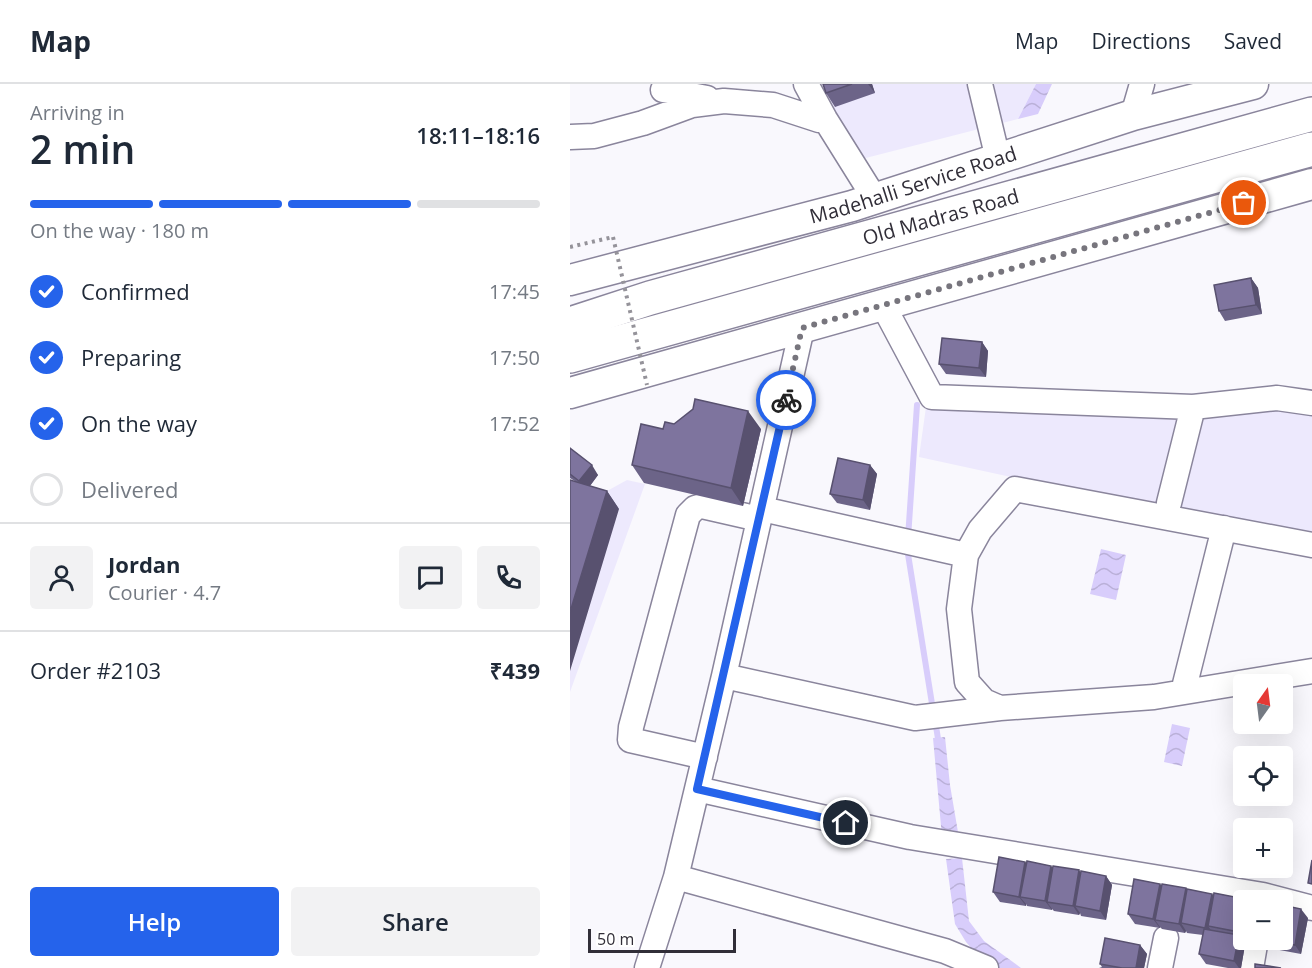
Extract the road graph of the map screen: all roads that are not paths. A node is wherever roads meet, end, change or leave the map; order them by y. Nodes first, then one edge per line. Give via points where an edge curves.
1 (806, 84) edge
2 (980, 84) edge
3 (1142, 84) edge
4 (1245, 85) edge
5 (663, 90) dead end
6 (724, 101) junction
7 (1312, 114) edge
8 (1133, 115) junction
9 (825, 119) junction
10 (570, 137) edge
11 (1312, 149) edge
12 (998, 159) junction
13 (1312, 184) edge
14 (875, 199) junction
15 (570, 280) edge
16 (883, 305) junction
17 (570, 324) edge
18 (802, 328) junction
19 (570, 356) edge
20 (570, 393) edge
21 (1312, 403) edge
22 (1193, 406) junction
23 (1169, 503) dead end
24 (760, 514) junction
25 (1224, 528) junction
26 (1312, 545) edge
27 (966, 555) junction
28 (1312, 671) edge
29 (724, 676) junction
30 (1183, 692) junction
31 (1000, 708) junction
32 (705, 757) junction
33 (697, 789) junction
34 (676, 877) junction
35 (1233, 893) edge
36 (1293, 904) edge
37 (1312, 908) edge
38 (1166, 938) dead end
39 (1254, 950) edge
40 (647, 968) edge
41 (986, 968) edge
42 (1160, 968) edge
43 (1251, 968) edge

1 - 9 street
2 - 12 street
3 - 8 street
4 - 8 main road, Madehalli Service Road
5 - 6 street
6 - 9 street via 773,105
6 - 10 street via 692,105 594,136
7 - 17 highway, Old Madras Road via 650,298
8 - 12 main road, Madehalli Service Road
9 - 14 street
11 - 19 highway, Old Madras Road
12 - 14 main road, Madehalli Service Road
13 - 16 main road
14 - 15 main road, Madehalli Service Road
16 - 18 main road
16 - 22 street via 932,397
18 - 20 main road
18 - 24 street
21 - 22 street via 1277,398
22 - 23 street
24 - 27 street
24 - 29 street
24 - 32 street via 702,506 688,515 631,727 630,740
25 - 26 street
25 - 27 street via 1015,489 980,530
25 - 30 street
27 - 31 street via 959,609 967,682 984,701
28 - 30 street
29 - 31 street via 915,718
29 - 32 street
30 - 31 street
32 - 33 street
33 - 34 street
33 - 35 street via 910,837
34 - 40 street
34 - 41 street via 945,951
36 - 37 street
38 - 42 street
39 - 43 street

